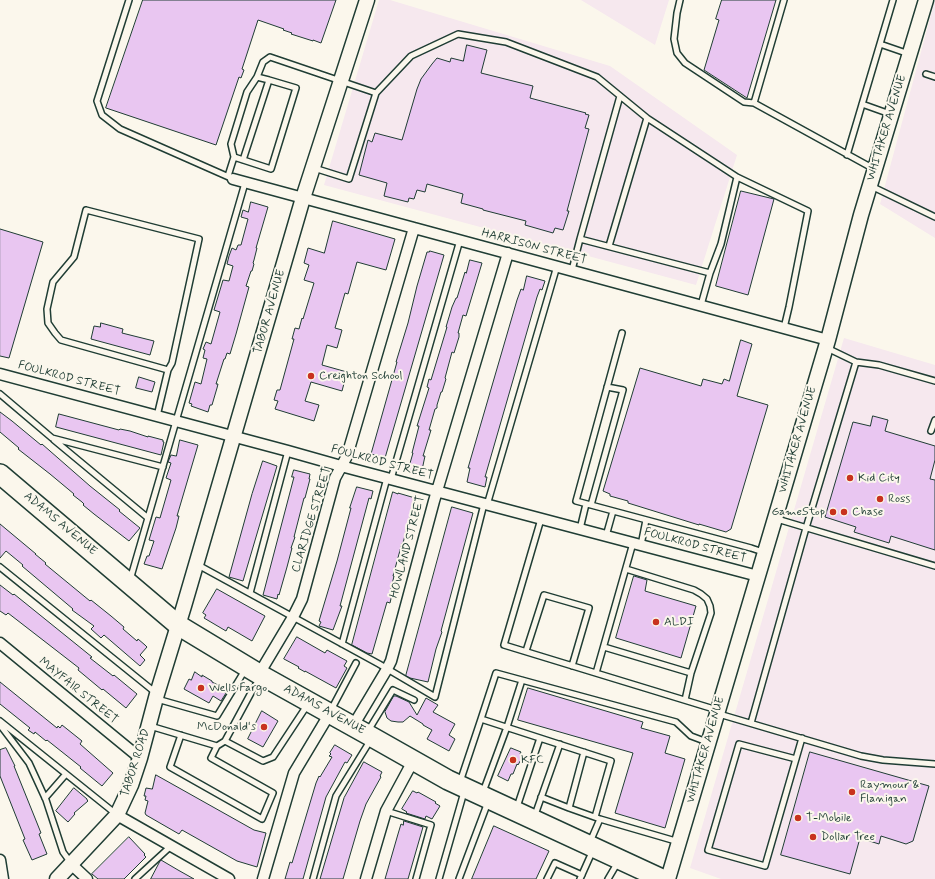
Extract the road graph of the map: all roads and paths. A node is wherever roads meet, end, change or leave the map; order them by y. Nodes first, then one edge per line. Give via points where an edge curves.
1 (129, 0) edge
2 (367, 0) edge
3 (680, 0) edge
4 (784, 0) edge
5 (893, 0) edge
6 (926, 0) edge
7 (880, 44) junction
8 (910, 54) junction
9 (926, 74) dead end
10 (257, 77) junction
11 (935, 77) edge
12 (269, 80) junction
13 (341, 82) junction
14 (376, 93) junction
15 (620, 96) junction
16 (754, 103) junction
17 (862, 104) junction
18 (892, 114) junction
19 (647, 118) junction
20 (848, 155) junction
21 (234, 157) junction
22 (243, 160) junction
23 (313, 168) junction
24 (875, 170) junction
25 (737, 177) junction
26 (231, 178) junction
27 (245, 183) junction
28 (870, 186) junction
29 (303, 198) junction
30 (935, 217) edge
31 (414, 228) junction
32 (460, 240) junction
33 (580, 240) junction
34 (609, 246) junction
35 (508, 253) junction
36 (557, 266) junction
37 (572, 270) junction
38 (710, 273) junction
39 (702, 305) junction
40 (784, 328) junction
41 (622, 333) dead end
42 (827, 343) junction
43 (856, 362) junction
44 (168, 370) junction
45 (0, 374) edge
46 (935, 382) edge
47 (607, 387) junction
48 (0, 394) edge
49 (156, 416) junction
50 (935, 420) edge
51 (176, 422) junction
52 (931, 431) dead end
53 (234, 436) junction
54 (52, 438) junction
55 (288, 451) junction
56 (341, 466) junction
57 (163, 467) junction
58 (0, 474) edge
59 (389, 478) junction
60 (437, 492) junction
61 (486, 505) junction
62 (589, 505) junction
63 (613, 511) junction
64 (148, 518) junction
65 (775, 518) junction
66 (541, 519) junction
67 (646, 520) junction
68 (806, 528) junction
69 (580, 529) junction
70 (606, 536) junction
71 (637, 544) junction
72 (765, 552) junction
73 (196, 564) junction
74 (935, 566) edge
75 (0, 567) edge
76 (626, 569) junction
77 (758, 576) junction
78 (129, 583) junction
79 (250, 593) junction
80 (293, 617) junction
81 (178, 625) junction
82 (0, 644) edge
83 (342, 644) junction
84 (604, 647) junction
85 (526, 651) junction
86 (356, 663) dead end
87 (572, 666) junction
88 (387, 669) junction
89 (256, 672) junction
90 (596, 673) junction
91 (691, 673) junction
92 (522, 680) junction
93 (156, 696) junction
94 (414, 700) dead end
95 (685, 700) junction
96 (310, 702) junction
97 (718, 712) junction
98 (330, 713) junction
99 (481, 719) junction
100 (0, 721) edge
101 (751, 723) junction
102 (0, 724) edge
103 (149, 726) junction
104 (507, 727) junction
105 (364, 732) junction
106 (181, 735) junction
107 (540, 738) junction
108 (802, 738) junction
109 (225, 741) junction
110 (708, 742) junction
111 (560, 744) junction
112 (217, 746) junction
113 (584, 752) junction
114 (140, 758) junction
115 (796, 759) junction
116 (413, 760) junction
117 (935, 764) edge
118 (66, 774) junction
119 (474, 793) junction
120 (541, 797) junction
121 (45, 798) junction
122 (569, 808) junction
123 (386, 811) junction
124 (515, 812) junction
125 (117, 815) junction
126 (597, 818) junction
127 (533, 820) junction
128 (679, 842) junction
129 (171, 846) junction
130 (591, 847) junction
131 (0, 860) edge
132 (620, 860) junction
133 (71, 864) junction
134 (581, 877) edge
135 (3, 879) edge
136 (56, 879) edge
137 (87, 879) edge
138 (136, 879) edge
139 (229, 879) edge
140 (263, 879) edge
141 (312, 879) edge
142 (366, 879) edge
143 (416, 879) edge
144 (439, 879) edge
145 (458, 879) edge
146 (547, 879) edge
147 (610, 879) edge
148 (662, 879) edge
149 (668, 879) edge

1 - 26 lane via 97,100 102,115 120,129
2 - 13 street, TABOR AVENUE
3 - 16 lane via 674,39 677,52 685,63 737,98
4 - 16 lane
5 - 7 lane
6 - 8 street, WHITAKER AVENUE
7 - 8 lane
7 - 17 lane
8 - 18 street, WHITAKER AVENUE
9 - 11 lane
10 - 12 lane
10 - 13 lane via 263,62 270,57
10 - 21 lane via 247,92 231,144
12 - 22 lane
12 - 22 lane via 296,88 272,169
13 - 14 lane
13 - 23 street, TABOR AVENUE
14 - 15 lane via 411,56 458,34 506,42 597,78
14 - 23 lane via 349,178
15 - 19 lane
15 - 33 lane
16 - 20 lane
17 - 18 lane
17 - 20 lane
18 - 24 street, WHITAKER AVENUE
19 - 25 lane
19 - 34 lane
20 - 24 lane
21 - 22 lane
21 - 26 lane
23 - 29 street, TABOR AVENUE
24 - 28 street, WHITAKER AVENUE
25 - 38 lane via 721,244
25 - 40 lane via 808,211
26 - 27 street, HARRISON STREET
27 - 29 street, HARRISON STREET
27 - 51 lane
28 - 30 lane
28 - 42 street, WHITAKER AVENUE
29 - 31 street, HARRISON STREET
29 - 53 street, TABOR AVENUE
31 - 32 street, HARRISON STREET
31 - 56 street, CLARIDGE STREET via 347,456
32 - 35 street, HARRISON STREET
32 - 59 lane
33 - 34 lane
33 - 37 lane
34 - 38 lane
35 - 36 street, HARRISON STREET
35 - 60 street, HOWLAND STREET
36 - 37 street, HARRISON STREET
36 - 61 lane
37 - 39 street, HARRISON STREET
38 - 39 lane
39 - 40 street, HARRISON STREET
40 - 42 street, HARRISON STREET
41 - 47 lane
42 - 43 lane
42 - 65 street, WHITAKER AVENUE
43 - 46 lane via 879,365
43 - 68 lane
44 - 44 lane via 61,340 48,323 47,309 53,282 74,258 86,210 199,239 172,363
44 - 49 lane
45 - 49 street, FOULKROD STREET
47 - 62 lane via 576,501
47 - 62 lane via 623,390
48 - 54 lane
49 - 51 street, FOULKROD STREET
50 - 52 lane
51 - 53 street, FOULKROD STREET
51 - 57 lane
53 - 55 street, FOULKROD STREET
53 - 73 street, TABOR AVENUE
54 - 57 lane
54 - 64 lane
55 - 56 street, FOULKROD STREET
55 - 79 lane
56 - 59 street, FOULKROD STREET
56 - 80 street, CLARIDGE STREET via 335,478 302,599
57 - 64 lane
58 - 78 highway, ADAMS AVENUE
59 - 60 street, FOULKROD STREET
59 - 83 lane
60 - 61 street, FOULKROD STREET
60 - 88 street, HOWLAND STREET
61 - 66 street, FOULKROD STREET
61 - 88 lane via 435,698
62 - 63 lane
62 - 69 lane
63 - 67 lane
63 - 70 lane
64 - 78 lane
65 - 68 lane
65 - 72 street, WHITAKER AVENUE
66 - 69 street, FOULKROD STREET
66 - 85 lane via 504,644
67 - 71 lane
67 - 72 lane
68 - 74 lane
68 - 101 lane
69 - 70 street, FOULKROD STREET
70 - 71 street, FOULKROD STREET
71 - 76 lane
71 - 77 street, FOULKROD STREET
72 - 77 street, WHITAKER AVENUE
73 - 79 lane
73 - 81 street, TABOR AVENUE
75 - 93 lane
76 - 84 lane
76 - 91 lane via 686,586 707,599 711,612
77 - 97 street, WHITAKER AVENUE
78 - 81 highway, ADAMS AVENUE
79 - 80 lane
80 - 83 lane
80 - 89 street, CLARIDGE STREET
81 - 89 highway, ADAMS AVENUE
81 - 93 street, TABOR ROAD
82 - 114 street, MAYFAIR STREET
83 - 88 lane
84 - 90 lane
84 - 91 lane
85 - 87 lane
85 - 87 lane via 544,595 589,608
86 - 98 lane
87 - 90 lane
88 - 105 street, HOWLAND STREET
89 - 93 lane via 217,716
89 - 96 highway, ADAMS AVENUE
89 - 109 lane via 252,691
90 - 95 lane
91 - 95 lane
92 - 99 lane via 496,673
92 - 104 lane
92 - 110 lane via 676,722 691,736
93 - 103 street, TABOR ROAD
94 - 105 lane via 393,690
95 - 97 lane
96 - 98 highway, ADAMS AVENUE
96 - 109 lane via 273,757 263,761
97 - 101 lane
97 - 110 street, WHITAKER AVENUE
98 - 105 highway, ADAMS AVENUE
98 - 140 street via 294,773
99 - 104 lane
99 - 119 lane
100 - 118 lane
101 - 108 lane
102 - 121 lane via 29,763
103 - 106 lane
103 - 114 street, TABOR ROAD
104 - 107 lane
104 - 119 lane
105 - 116 highway, ADAMS AVENUE
105 - 141 lane via 336,796
106 - 112 lane
106 - 112 lane via 170,767 262,819 274,793 211,758
107 - 111 lane
107 - 124 lane
108 - 115 lane
108 - 117 lane via 861,756
109 - 112 lane
110 - 128 street, WHITAKER AVENUE
111 - 113 lane
111 - 120 lane
113 - 122 lane
113 - 126 lane via 611,761
114 - 125 street, TABOR ROAD
115 - 115 lane via 739,744 708,850 765,866
116 - 119 highway, ADAMS AVENUE
116 - 123 street
118 - 121 lane
118 - 125 lane
119 - 124 highway, ADAMS AVENUE
119 - 144 lane
119 - 145 lane
120 - 122 lane
120 - 127 lane
121 - 133 lane via 63,852
122 - 126 lane
123 - 142 street
123 - 143 lane via 431,825
124 - 127 highway, ADAMS AVENUE
125 - 129 street
125 - 133 street, TABOR ROAD
126 - 128 lane
126 - 130 lane
127 - 130 highway, ADAMS AVENUE
128 - 149 street, WHITAKER AVENUE
129 - 138 lane
129 - 139 street
130 - 132 highway, ADAMS AVENUE
130 - 134 lane
131 - 135 street
132 - 147 lane
132 - 148 highway, ADAMS AVENUE
133 - 136 street, TABOR ROAD
133 - 137 street
134 - 146 lane via 554,863

